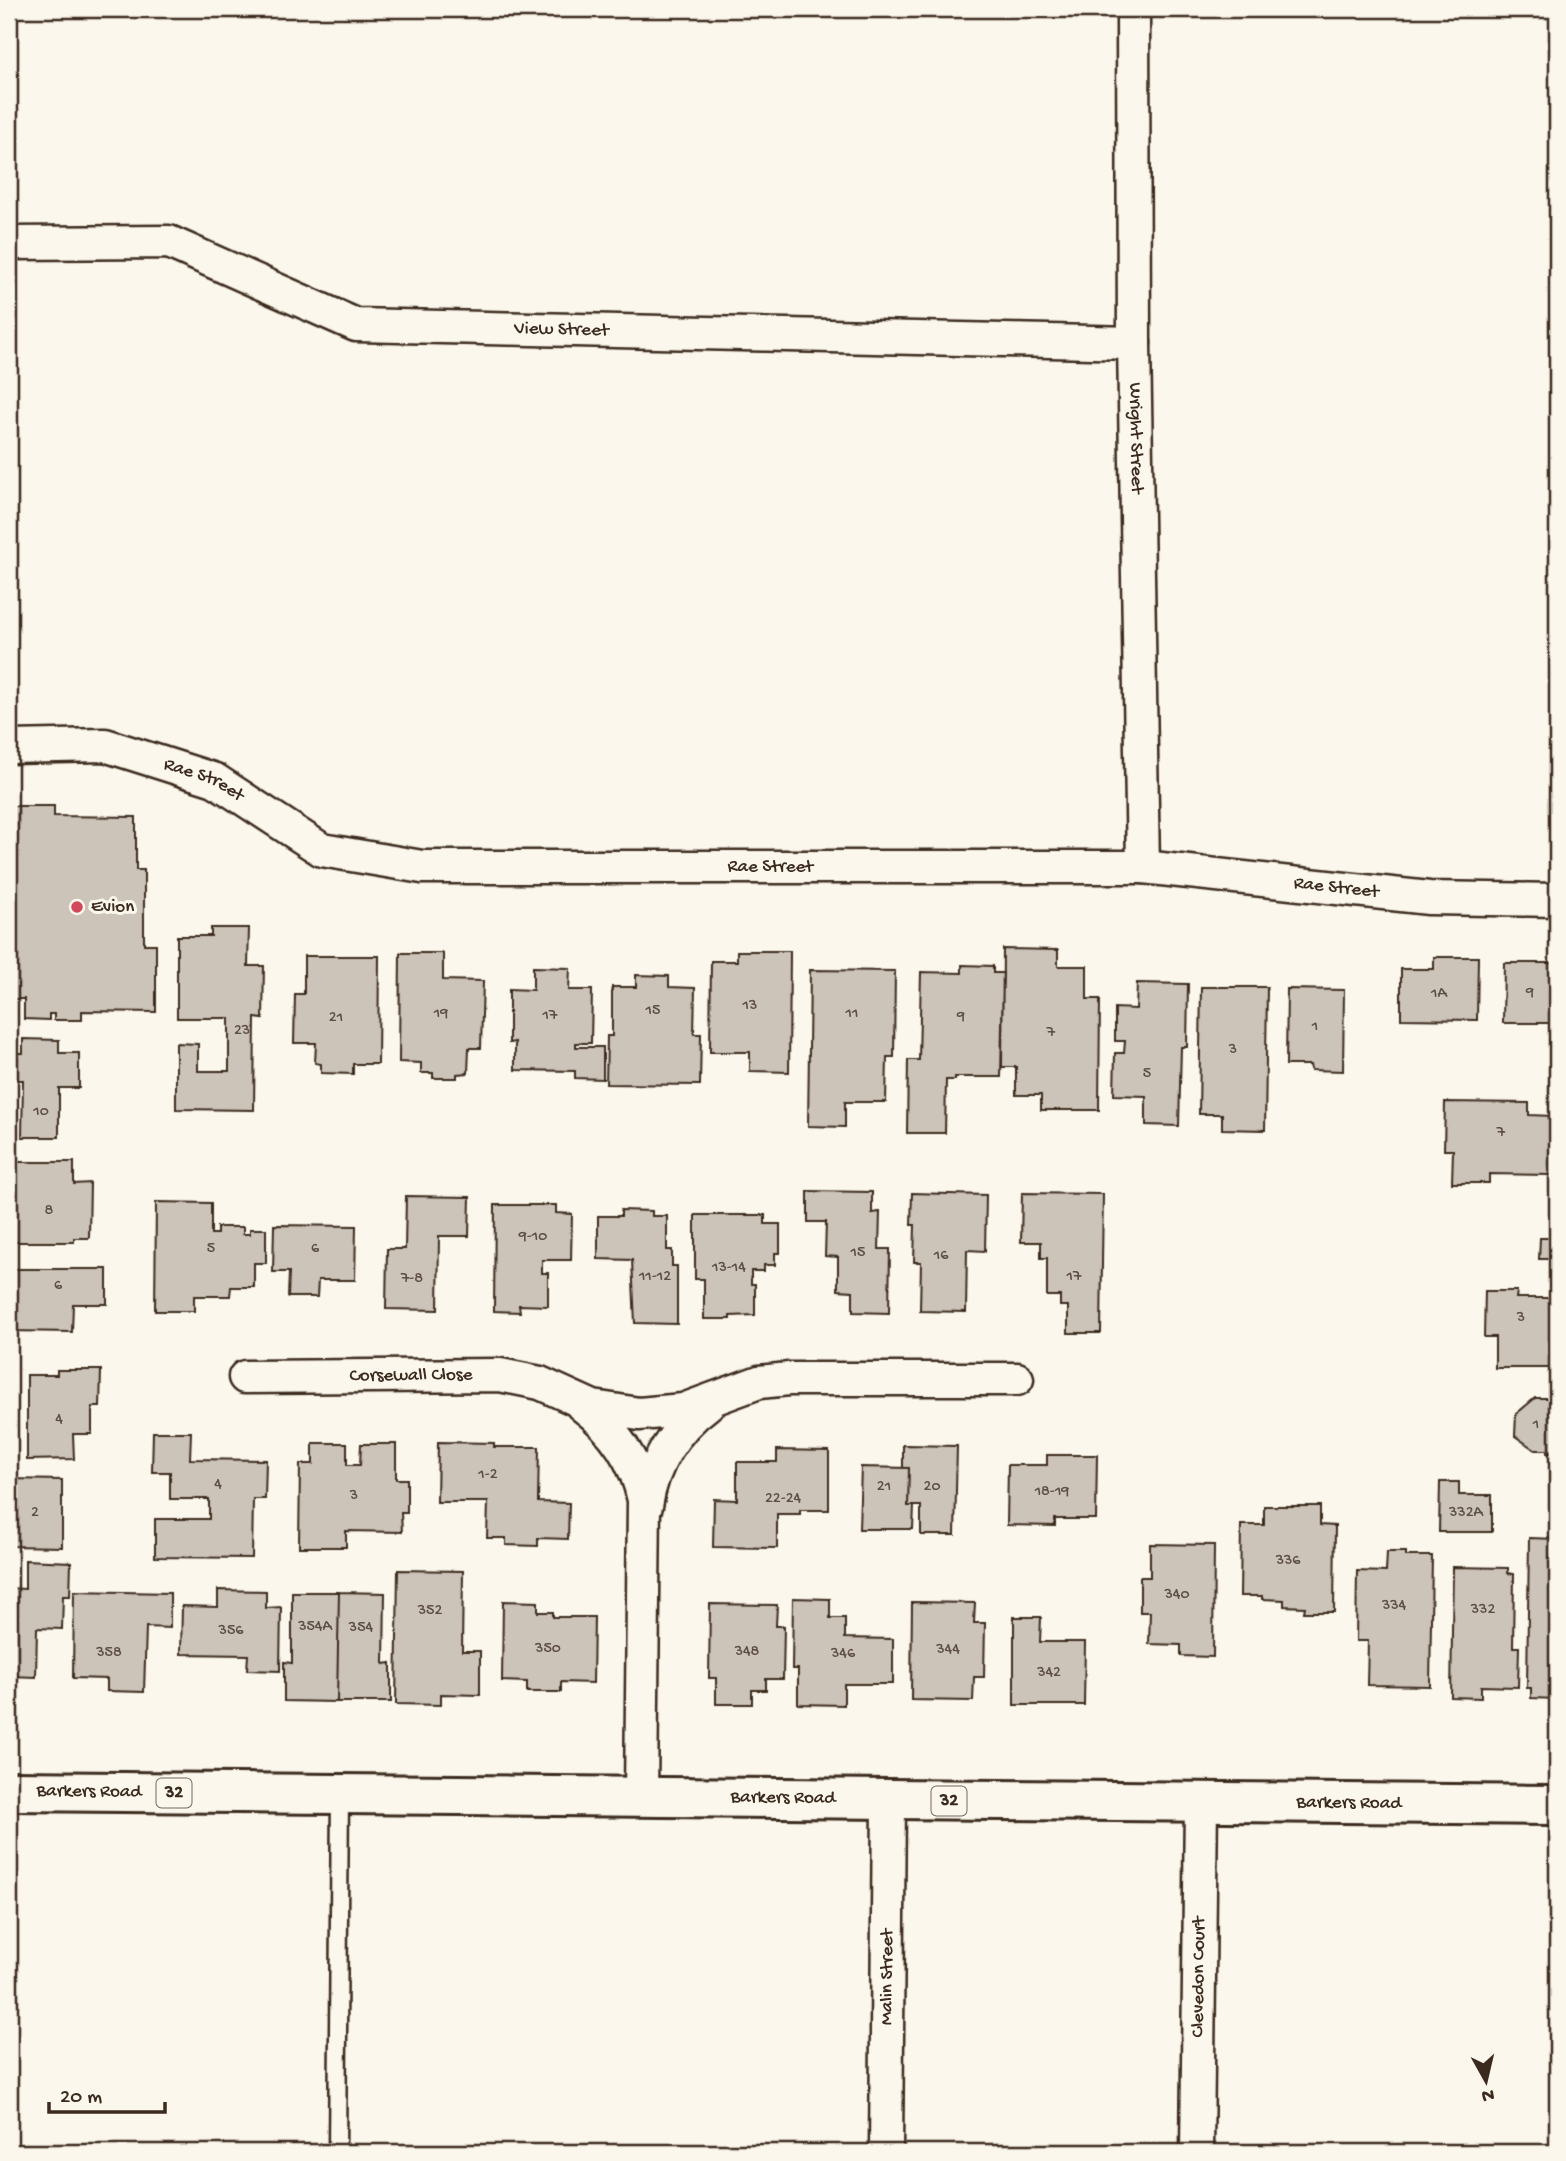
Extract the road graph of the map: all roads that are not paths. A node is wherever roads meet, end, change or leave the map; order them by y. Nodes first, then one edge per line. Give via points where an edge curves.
1 (1133, 9) edge
2 (9, 243) edge
3 (1134, 343) junction
4 (9, 747) edge
5 (1143, 867) junction
6 (1557, 900) edge
7 (245, 1377) dead end
8 (1017, 1379) dead end
9 (722, 1396) junction
10 (573, 1398) junction
11 (645, 1511) junction
12 (9, 1791) edge
13 (340, 1796) junction
14 (641, 1798) junction
15 (889, 1800) junction
16 (1201, 1802) junction
17 (1557, 1805) edge
18 (337, 2152) edge
19 (886, 2152) edge
20 (1197, 2152) edge

1 - 3 street, Wright Street
2 - 3 street, View Street via 169,242 356,325
3 - 5 street, Wright Street
4 - 5 street, Rae Street via 105,744 215,780 322,850 422,867
5 - 6 street, Rae Street via 1429,898
7 - 10 street, Corsewall Close via 500,1375 540,1383
8 - 9 street, Corsewall Close via 789,1379 759,1382
9 - 10 street, Corsewall Close via 683,1410 649,1414 604,1410
9 - 11 street, Corsewall Close via 693,1416 669,1445 652,1481
10 - 11 street, Corsewall Close via 600,1420 624,1449 637,1474
11 - 14 street, Corsewall Close
12 - 13 main road, Barkers Road / 32
13 - 14 main road, Barkers Road / 32
13 - 18 lane
14 - 15 main road, Barkers Road / 32
15 - 16 main road, Barkers Road / 32
15 - 19 street, Malin Street
16 - 17 main road, Barkers Road / 32
16 - 20 street, Clevedon Court

